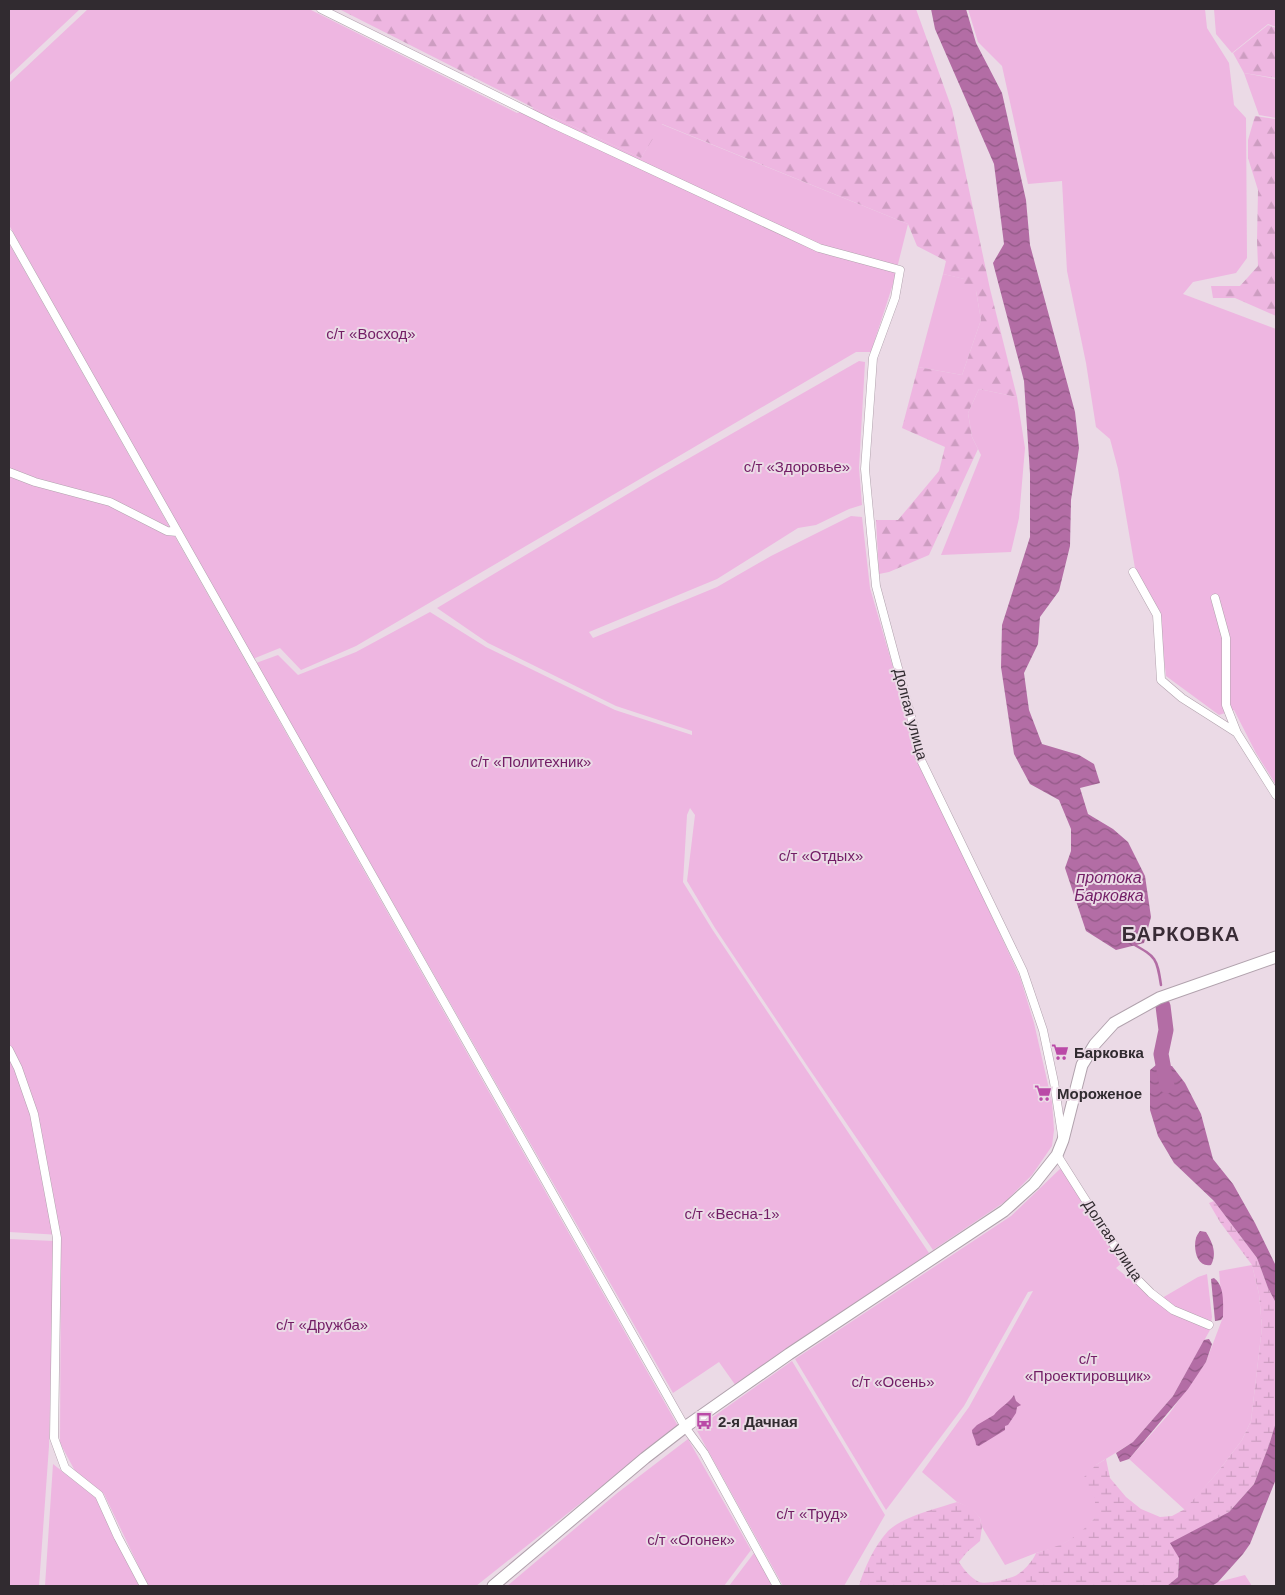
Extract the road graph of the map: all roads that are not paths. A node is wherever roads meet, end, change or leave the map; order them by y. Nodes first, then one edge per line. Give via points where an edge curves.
1 (321, 9) edge
2 (9, 234) edge
3 (9, 472) edge
4 (177, 532) junction
5 (1133, 572) dead end
6 (1215, 598) dead end
7 (1237, 733) junction
8 (1276, 795) edge
9 (1276, 957) edge
10 (9, 1050) edge
11 (1063, 1140) junction
12 (1057, 1155) junction
13 (1209, 1325) dead end
14 (685, 1427) junction
15 (144, 1586) edge
16 (493, 1586) edge
17 (777, 1586) edge

1 - 11 street, Долгая улица via 819,248 900,270 895,298 873,358 865,469 876,586 920,756 1023,971 1043,1030
2 - 4 street
3 - 4 street via 110,502 167,531
4 - 14 street
5 - 7 street via 1157,615 1161,680 1182,698
6 - 7 street via 1226,638 1226,705
7 - 8 street
9 - 11 main road via 1159,998 1114,1023 1082,1065
10 - 15 street via 34,1114 57,1238 54,1438 65,1468 98,1495
11 - 12 main road
12 - 13 street, Долгая улица via 1133,1275 1173,1310
12 - 14 main road via 1034,1184 1004,1211
14 - 16 main road
14 - 17 street via 704,1453

